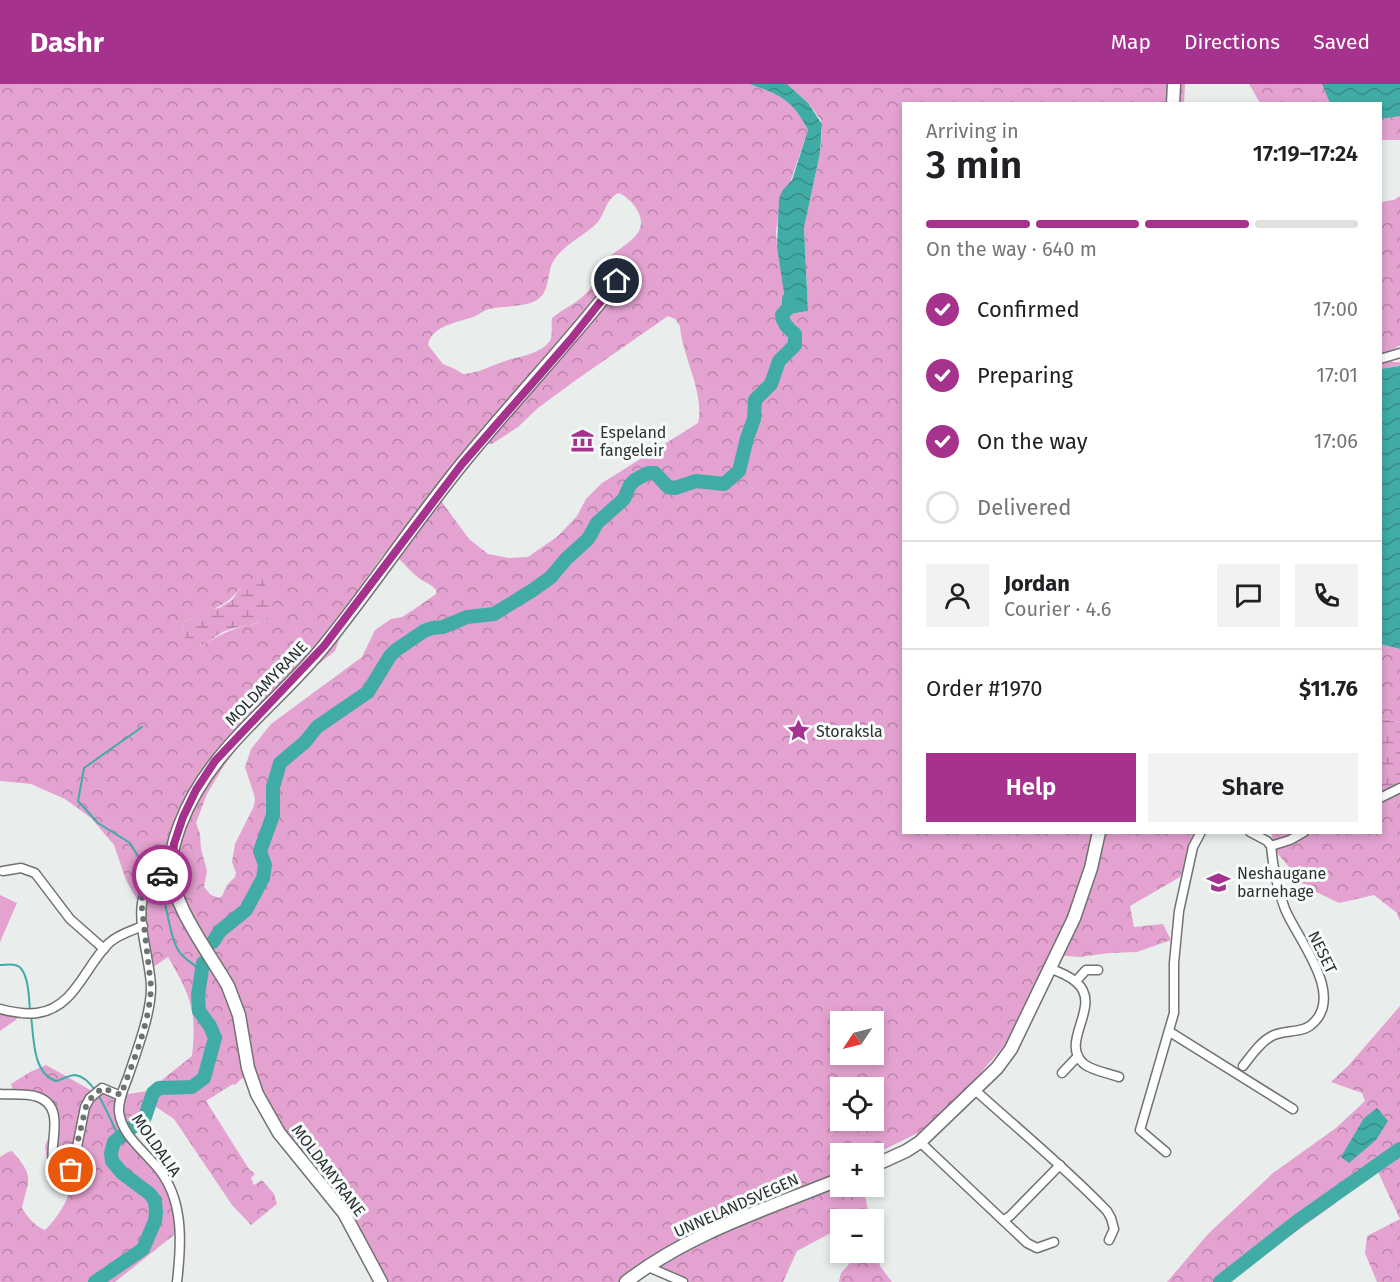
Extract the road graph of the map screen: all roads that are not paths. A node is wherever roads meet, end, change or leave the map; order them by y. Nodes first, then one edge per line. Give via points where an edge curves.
1 (1174, 84) edge
2 (1173, 102) edge
3 (617, 281) dead end
4 (1400, 353) edge
5 (1382, 358) edge
6 (1400, 788) edge
7 (1382, 797) edge
8 (1098, 834) edge
9 (1200, 834) edge
10 (1254, 834) edge
11 (1300, 834) edge
12 (1270, 846) junction
13 (3, 871) dead end
14 (171, 872) junction
15 (143, 926) junction
16 (104, 948) junction
17 (1051, 969) junction
18 (1098, 970) dead end
19 (1076, 981) junction
20 (0, 1009) edge
21 (1170, 1032) junction
22 (1078, 1056) junction
23 (1243, 1066) dead end
24 (1062, 1073) dead end
25 (1119, 1077) dead end
26 (975, 1090) junction
27 (0, 1094) edge
28 (121, 1095) junction
29 (1293, 1109) dead end
30 (920, 1142) junction
31 (1166, 1152) dead end
32 (884, 1161) edge
33 (1060, 1165) junction
34 (830, 1183) edge
35 (1004, 1220) junction
36 (1109, 1240) dead end
37 (1054, 1242) dead end
38 (646, 1266) junction
39 (177, 1282) edge
40 (381, 1282) edge
41 (626, 1282) edge
42 (683, 1282) edge

1 - 2 street
3 - 14 street, MOLDAMYRANE via 462,464 324,646 215,761 183,817 174,844
4 - 5 street
6 - 7 street
8 - 17 street via 1084,892
9 - 21 street via 1193,847 1179,911
10 - 12 street
11 - 12 street
12 - 23 street, NESET via 1277,888 1325,996 1310,1027 1272,1036
13 - 16 street via 21,868 35,873 70,919
14 - 15 street, MOLDALIA via 155,878 145,890 141,900
14 - 40 street, MOLDAMYRANE via 181,904 234,1000 257,1094 279,1133 344,1213
15 - 16 street via 117,937
15 - 28 street, MOLDALIA via 150,995
16 - 20 street via 63,1002 48,1011 29,1014
17 - 19 street
17 - 26 street via 1011,1048
18 - 19 street via 1086,970
19 - 22 street via 1086,1003 1076,1041
21 - 29 street
21 - 31 street via 1140,1130
22 - 24 street
22 - 25 street via 1088,1067
26 - 30 street
26 - 33 street
27 - 28 street via 37,1097 52,1109 52,1163 63,1175 73,1167 85,1107 102,1088
28 - 39 street, MOLDALIA via 119,1111 123,1126 163,1175 172,1193 180,1232
30 - 32 street
30 - 35 street
33 - 35 street
33 - 36 street via 1111,1218 1114,1229
34 - 38 street, UNNELANDSVEGEN via 701,1236
35 - 37 street via 1032,1246
38 - 41 street, UNNELANDSVEGEN
38 - 42 street

